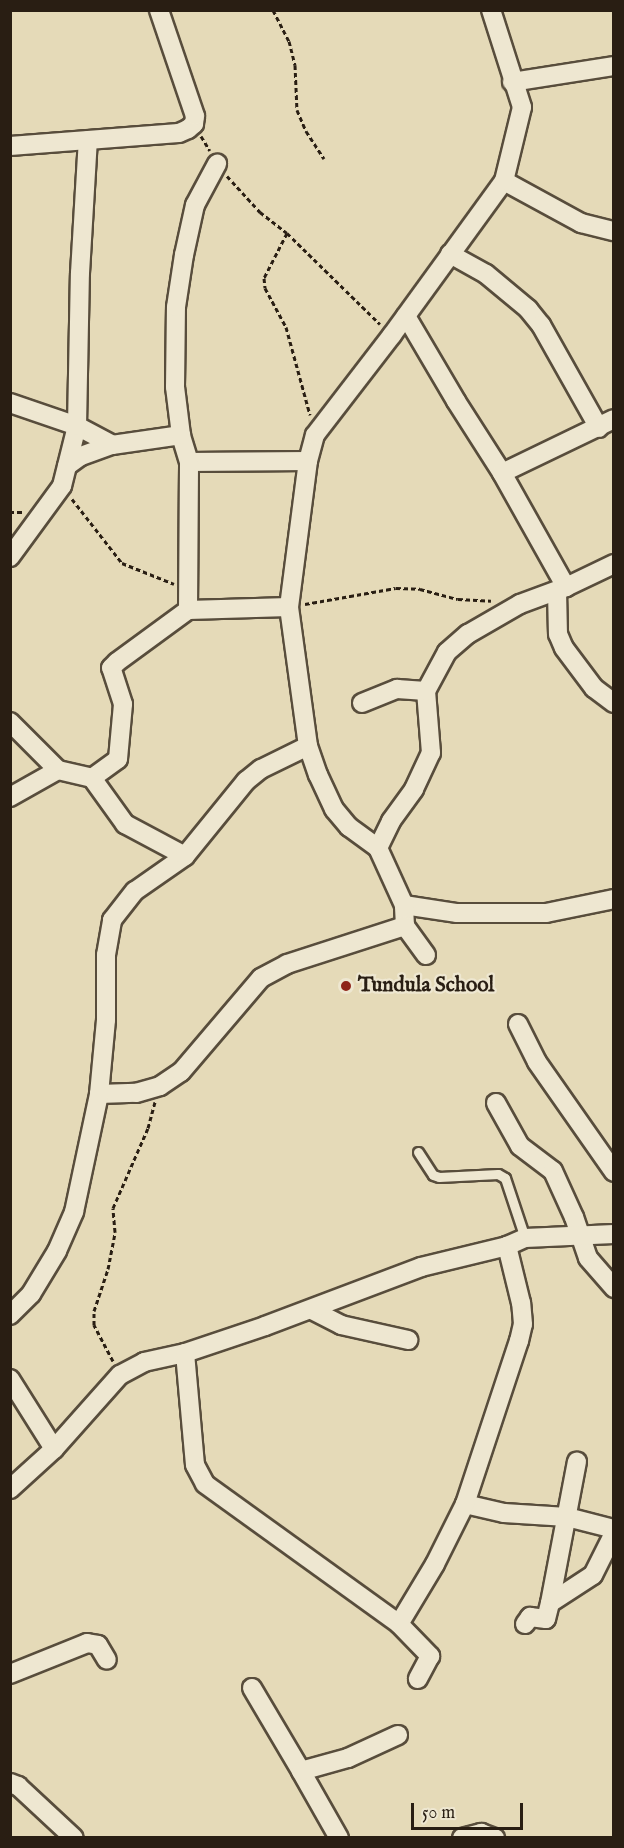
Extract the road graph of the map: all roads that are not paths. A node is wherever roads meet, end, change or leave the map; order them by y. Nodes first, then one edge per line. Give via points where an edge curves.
1 (159, 10) edge
2 (490, 10) edge
3 (614, 66) edge
4 (512, 82) junction
5 (88, 140) junction
6 (10, 146) edge
7 (217, 164) road end
8 (504, 181) junction
9 (614, 231) edge
10 (450, 254) junction
11 (406, 316) junction
12 (10, 403) edge
13 (606, 424) edge
14 (77, 426) junction
15 (181, 435) junction
16 (112, 445) junction
17 (308, 461) junction
18 (189, 462) junction
19 (67, 466) junction
20 (502, 473) junction
21 (10, 557) edge
22 (614, 564) edge
23 (562, 589) junction
24 (288, 607) junction
25 (188, 610) junction
26 (426, 691) junction
27 (362, 703) dead end
28 (614, 703) edge
29 (10, 722) edge
30 (308, 746) junction
31 (58, 770) junction
32 (92, 778) junction
33 (10, 797) edge
34 (378, 848) junction
35 (184, 856) junction
36 (614, 899) edge
37 (404, 905) junction
38 (405, 926) junction
39 (426, 955) dead end
40 (518, 1024) dead end
41 (99, 1094) junction
42 (496, 1102) dead end
43 (418, 1152) dead end
44 (614, 1173) edge
45 (614, 1234) edge
46 (581, 1235) junction
47 (525, 1238) junction
48 (507, 1246) junction
49 (614, 1288) edge
50 (312, 1310) junction
51 (10, 1314) edge
52 (408, 1340) dead end
53 (184, 1353) junction
54 (10, 1379) edge
55 (54, 1449) junction
56 (577, 1462) dead end
57 (10, 1489) edge
58 (465, 1504) junction
59 (567, 1517) junction
60 (614, 1531) edge
61 (550, 1603) junction
62 (399, 1624) junction
63 (525, 1624) dead end
64 (107, 1660) dead end
65 (10, 1674) edge
66 (418, 1679) dead end
67 (252, 1688) dead end
68 (398, 1735) dead end
69 (301, 1770) junction
70 (10, 1783) edge
71 (335, 1836) edge
72 (74, 1838) edge
73 (462, 1838) edge
74 (495, 1838) edge

1 - 5 street via 195,116 194,124 179,133
2 - 4 street
3 - 4 street
4 - 8 street via 522,107
5 - 6 street
5 - 14 street
7 - 15 street via 195,205 176,307 175,387
8 - 9 street via 580,223
8 - 10 street
10 - 11 street
10 - 13 street via 486,274 528,309
11 - 17 street via 315,435
11 - 20 street
12 - 14 street
13 - 20 street
14 - 16 street
14 - 19 street
15 - 16 street
15 - 18 street
16 - 19 street via 81,456
17 - 18 street
17 - 24 street
18 - 25 street
19 - 21 street via 62,486
20 - 23 street
22 - 23 street
23 - 26 street via 520,604 468,634 447,652
23 - 28 street via 558,634 564,648 594,688
24 - 25 street
24 - 30 street
25 - 32 street via 111,668 123,705 118,759
26 - 27 street via 397,689
26 - 34 street via 431,753
29 - 31 street
30 - 34 street via 334,809 349,827
30 - 35 street via 261,769 246,781
31 - 32 street
31 - 33 street
32 - 35 street via 125,824
34 - 37 street
35 - 41 street via 135,891 111,920
36 - 37 street via 546,913 457,913
37 - 38 street
38 - 39 street
38 - 41 street via 287,964 261,978 181,1072 160,1086 136,1093
40 - 44 street via 537,1062
41 - 51 street via 74,1212 36,1286
42 - 46 street via 520,1146 553,1171
43 - 47 lane via 433,1175 439,1177 498,1174 505,1178
45 - 46 street
46 - 47 street
46 - 49 street via 588,1258
47 - 48 street
48 - 50 street via 421,1267
48 - 58 street via 523,1323
50 - 52 street via 341,1325
50 - 53 street
53 - 55 street via 144,1362 120,1375
53 - 62 street via 195,1464 205,1484
54 - 55 street
55 - 57 street
56 - 59 street
58 - 59 street via 504,1513
58 - 62 street
59 - 60 street
59 - 61 street
60 - 61 street via 593,1575
61 - 63 street via 546,1619 534,1616
62 - 66 street via 430,1656
64 - 65 street via 98,1645 87,1643
67 - 69 street
68 - 69 street via 348,1758
69 - 71 street
70 - 72 street
73 - 74 street via 481,1833

